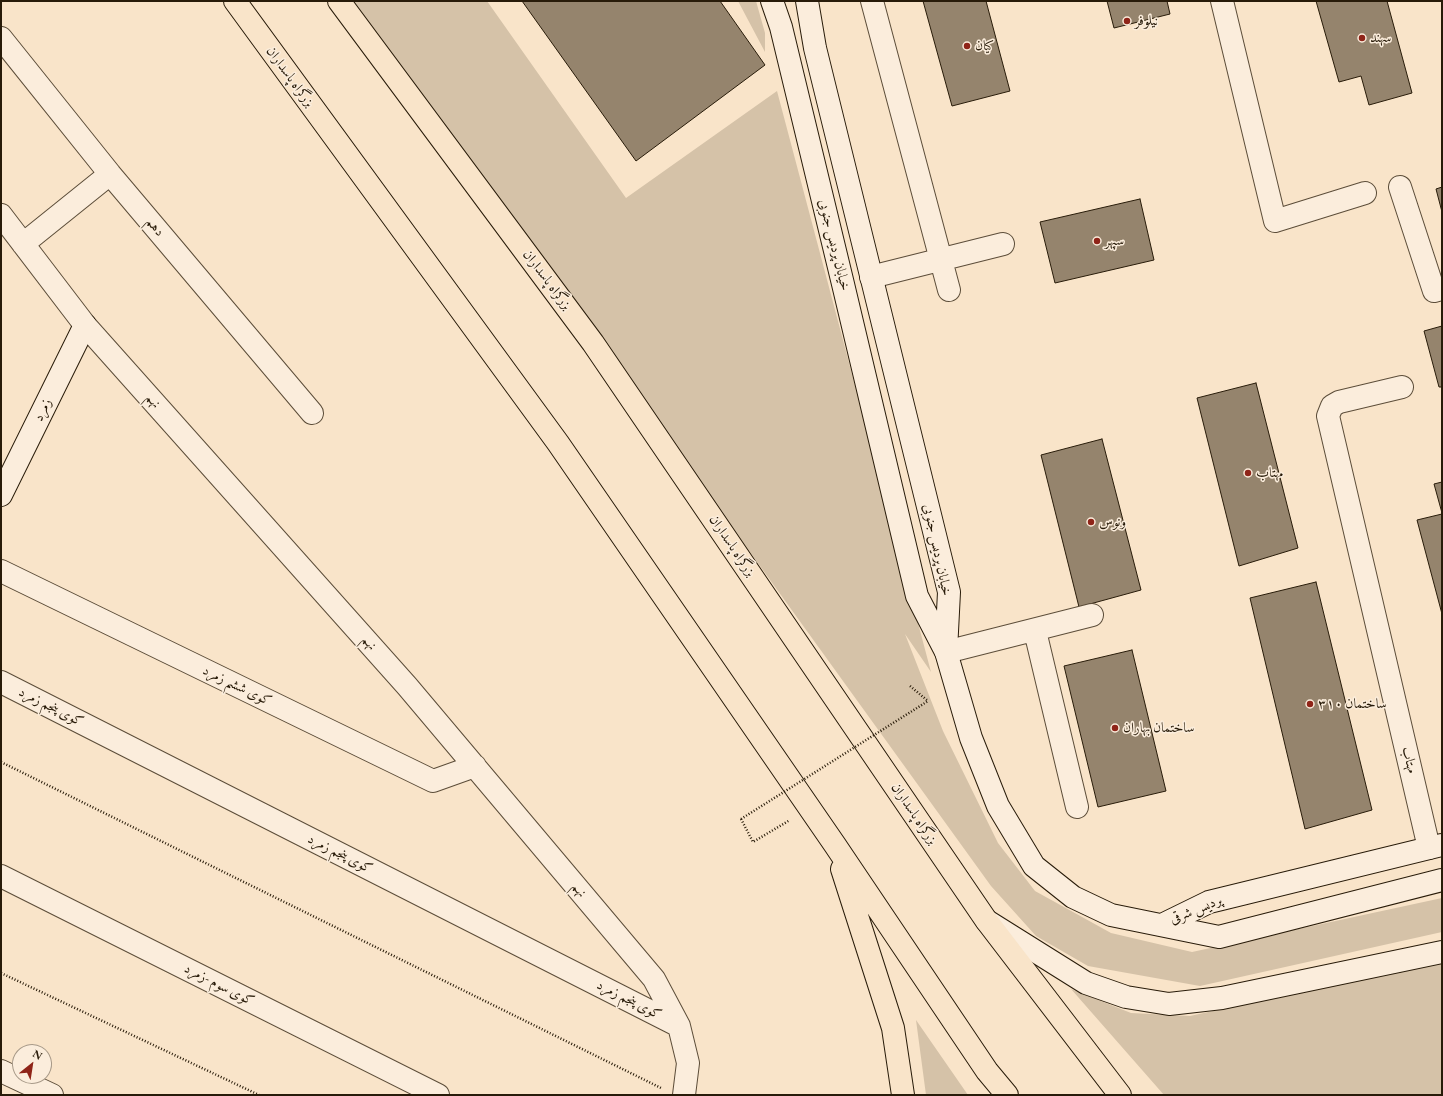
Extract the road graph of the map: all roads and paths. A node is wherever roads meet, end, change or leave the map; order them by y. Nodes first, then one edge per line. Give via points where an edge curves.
1 (235, 1) edge
2 (339, 1) edge
3 (772, 1) edge
4 (808, 1) edge
5 (872, 1) edge
6 (1222, 1) edge
7 (1, 38) edge
8 (110, 174) junction
9 (1400, 187) dead end
10 (1365, 193) dead end
11 (1, 215) edge
12 (23, 244) junction
13 (1003, 244) dead end
14 (941, 260) junction
15 (871, 277) junction
16 (843, 284) junction
17 (1442, 289) edge
18 (949, 290) dead end
19 (85, 326) junction
20 (1402, 386) dead end
21 (312, 413) dead end
22 (1, 494) edge
23 (1, 571) edge
24 (1092, 615) dead end
25 (1035, 630) junction
26 (946, 652) junction
27 (1, 682) edge
28 (910, 686) dead end
29 (1, 762) edge
30 (475, 766) junction
31 (1077, 807) dead end
32 (809, 808) junction
33 (834, 846) junction
34 (1436, 847) edge
35 (1, 876) edge
36 (1440, 880) edge
37 (986, 920) junction
38 (1162, 925) junction
39 (1442, 952) edge
40 (1, 973) edge
41 (679, 1026) junction
42 (1, 1071) edge
43 (662, 1088) dead end
44 (52, 1095) edge
45 (259, 1095) edge
46 (438, 1095) edge
47 (684, 1095) edge
48 (903, 1095) edge
49 (1007, 1095) edge
50 (1120, 1095) edge

1 - 32 highway, بزرگراه پاسداران via 558,443
2 - 37 highway, بزرگراه پاسداران via 593,343
3 - 16 street, خیابان پردیس جنوبی
4 - 15 street, خیابان پردیس جنوبی via 815,48
5 - 14 street
6 - 10 street via 1275,222
7 - 8 street, دهم
8 - 12 street
8 - 21 street, دهم
9 - 17 street via 1434,291
11 - 12 street, نهم
12 - 19 street, نهم
13 - 14 street
14 - 15 street
14 - 18 street
15 - 16 street
15 - 26 street, خیابان پردیس جنوبی via 949,592
16 - 26 street, خیابان پردیس جنوبی via 917,596
19 - 22 street, زمرد
19 - 30 street, نهم via 407,686
20 - 34 street, مهتاب via 1339,402 1332,406 1328,416
23 - 30 street, کوی ششم زمرد via 433,781
24 - 25 street
25 - 26 street
25 - 31 street
26 - 38 street via 971,738 998,806 1034,866 1073,897 1112,915
27 - 41 street, کوی پنجم زمرد
28 - 32 path, bridge via 928,701 741,819 753,842
29 - 43 path
30 - 41 street, نهم via 654,979
32 - 33 highway, بزرگراه پاسداران
33 - 48 highway via 894,1028
33 - 49 highway, بزرگراه پاسداران via 987,1071
34 - 36 street, مهتاب
34 - 38 street, پردیس شرقی via 1208,902
35 - 46 street, کوی سوم -زمرد
36 - 38 street, پردیس شرقی via 1219,937
37 - 39 street via 1086,983 1126,997 1169,1004 1222,998
37 - 50 highway, بزرگراه پاسداران
40 - 45 path
41 - 47 street, نهم via 688,1063
42 - 44 street

